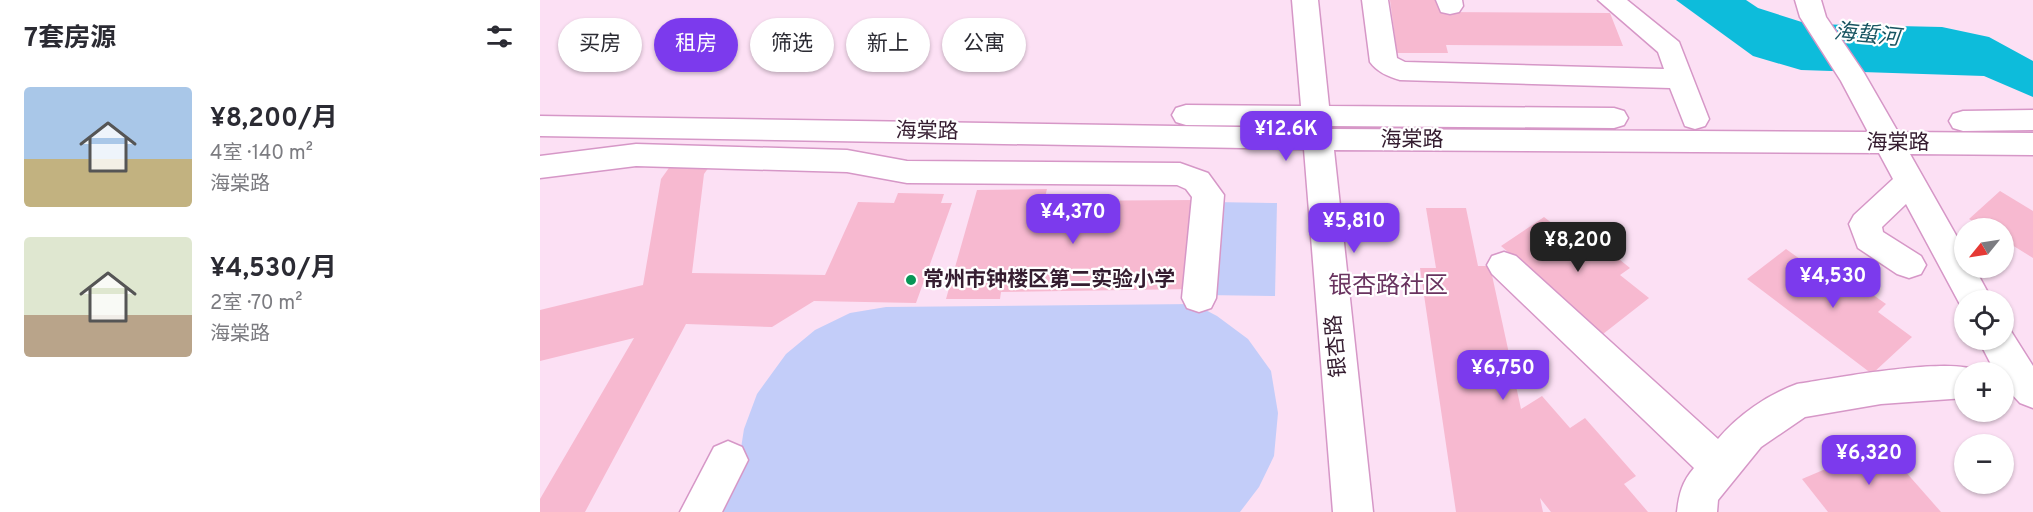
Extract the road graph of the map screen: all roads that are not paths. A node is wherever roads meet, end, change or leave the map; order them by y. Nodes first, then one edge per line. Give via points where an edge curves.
1 (1305, 0) edge
2 (1375, 0) edge
3 (1611, 0) edge
4 (1811, 9) edge
5 (1681, 79) junction
6 (540, 114) edge
7 (1695, 119) junction
8 (2033, 120) edge
9 (540, 126) edge
10 (1316, 127) junction
11 (772, 129) junction
12 (880, 131) junction
13 (1883, 132) junction
14 (2033, 144) edge
15 (776, 159) junction
16 (848, 161) junction
17 (540, 167) edge
18 (1910, 182) junction
19 (1504, 265) dead end
20 (1909, 266) dead end
21 (1969, 290) edge
22 (1199, 297) dead end
23 (2002, 350) edge
24 (1954, 383) edge
25 (2019, 383) edge
26 (728, 460) dead end
27 (1720, 467) junction
28 (700, 512) edge
29 (1353, 512) edge
30 (1698, 512) edge

1 - 10 street, 银杏路
2 - 5 street via 1384,62 1400,71
3 - 5 street via 1670,48
4 - 13 street
5 - 7 street
6 - 10 street, 海棠路 via 963,118 1099,115
7 - 10 street, 海棠路
7 - 13 street, 海棠路
8 - 13 street, 海棠路
9 - 11 street, 海棠路
10 - 12 street, 海棠路
10 - 13 street, 海棠路
10 - 29 street, 银杏路
11 - 12 street, 海棠路
11 - 15 street
12 - 16 street
13 - 14 street, 海棠路
13 - 18 street
15 - 16 street
15 - 17 street via 636,155
16 - 22 street via 908,172 1180,174 1197,181 1208,195
18 - 20 street via 1865,224 1869,239
18 - 21 street
19 - 27 street
23 - 25 street
24 - 27 street via 1881,387 1797,401 1747,434
26 - 28 street
27 - 30 street via 1699,493

